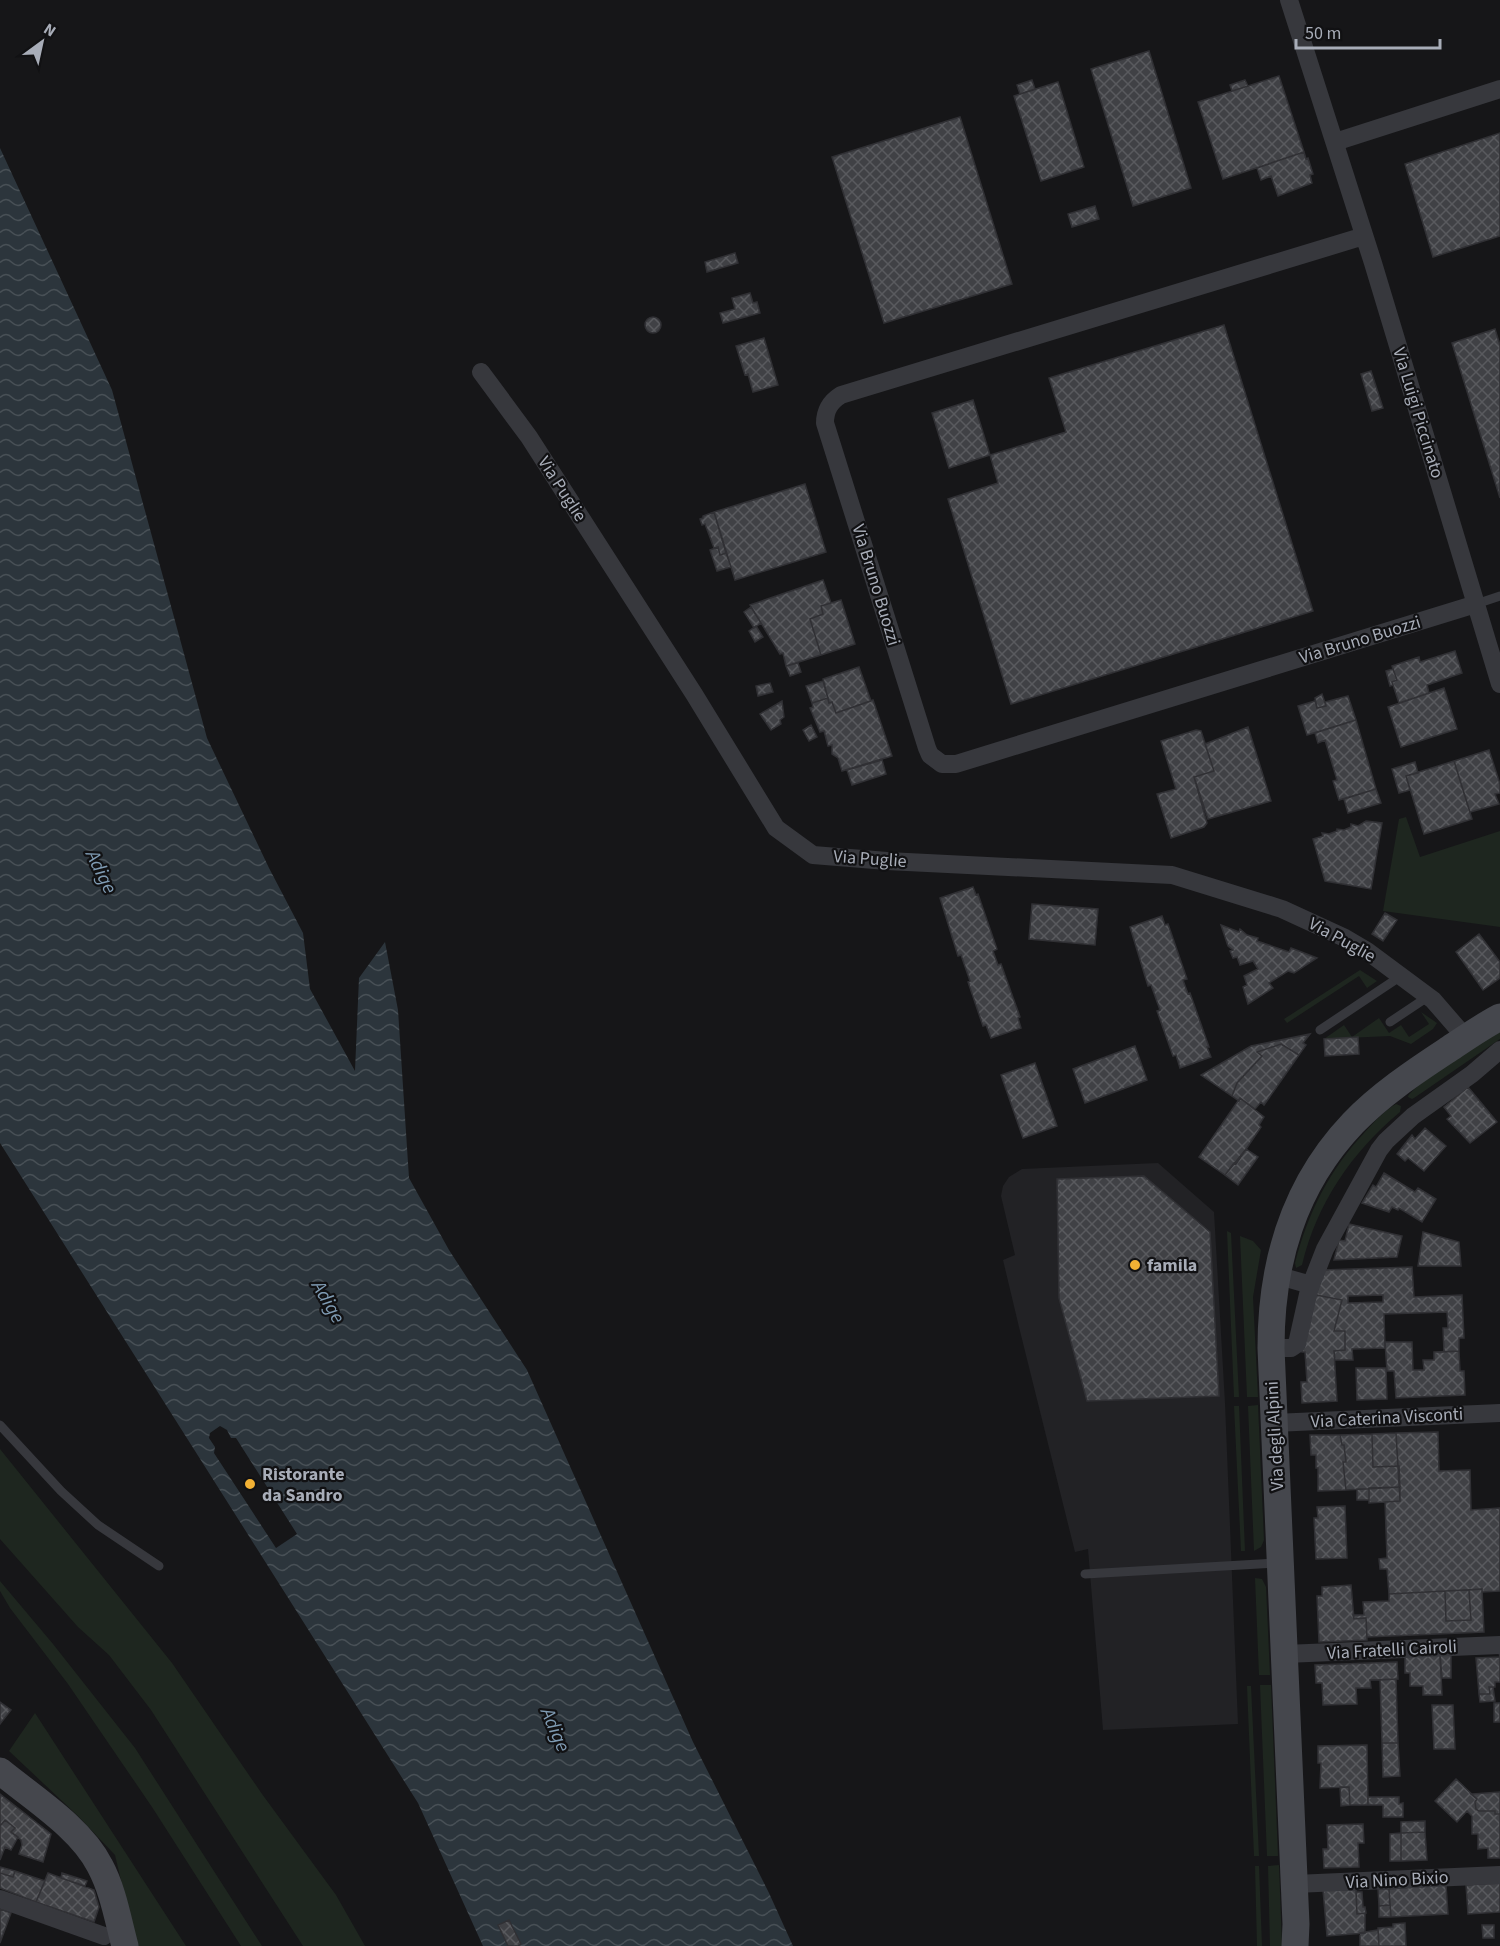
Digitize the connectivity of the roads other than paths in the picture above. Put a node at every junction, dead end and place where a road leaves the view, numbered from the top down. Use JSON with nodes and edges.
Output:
{"nodes":[{"id":1,"x":1289,"y":0,"type":"edge"},
{"id":2,"x":1500,"y":89,"type":"edge"},
{"id":3,"x":1335,"y":142,"type":"junction"},
{"id":4,"x":1364,"y":236,"type":"junction"},
{"id":5,"x":481,"y":372,"type":"dead end"},
{"id":6,"x":1500,"y":596,"type":"edge"},
{"id":7,"x":1476,"y":604,"type":"junction"},
{"id":8,"x":1500,"y":684,"type":"edge"},
{"id":9,"x":1401,"y":976,"type":"junction"},
{"id":10,"x":1429,"y":996,"type":"junction"},
{"id":11,"x":1498,"y":1017,"type":"edge"},
{"id":12,"x":1390,"y":1022,"type":"dead end"},
{"id":13,"x":1320,"y":1030,"type":"dead end"},
{"id":14,"x":1466,"y":1038,"type":"junction"},
{"id":15,"x":1500,"y":1050,"type":"edge"},
{"id":16,"x":1276,"y":1275,"type":"junction"},
{"id":17,"x":1311,"y":1285,"type":"junction"},
{"id":18,"x":1271,"y":1348,"type":"junction"},
{"id":19,"x":1500,"y":1413,"type":"edge"},
{"id":20,"x":1275,"y":1423,"type":"junction"},
{"id":21,"x":0,"y":1425,"type":"edge"},
{"id":22,"x":1281,"y":1563,"type":"junction"},
{"id":23,"x":159,"y":1566,"type":"dead end"},
{"id":24,"x":1084,"y":1574,"type":"dead end"},
{"id":25,"x":1500,"y":1645,"type":"edge"},
{"id":26,"x":1285,"y":1654,"type":"junction"},
{"id":27,"x":0,"y":1771,"type":"edge"},
{"id":28,"x":1500,"y":1875,"type":"edge"},
{"id":29,"x":1295,"y":1884,"type":"junction"},
{"id":30,"x":0,"y":1899,"type":"edge"},
{"id":31,"x":110,"y":1943,"type":"edge"},
{"id":32,"x":1295,"y":1946,"type":"edge"}],
"edges":[{"from":1,"to":3,"type":"street","name":"Via Luigi Piccinato"},
{"from":2,"to":3,"type":"street"},
{"from":3,"to":4,"type":"street","name":"Via Luigi Piccinato"},
{"from":4,"to":7,"type":"street","name":"Via Luigi Piccinato"},
{"from":4,"to":7,"type":"street","name":"Via Bruno Buozzi"},
{"from":5,"to":9,"type":"street","name":"Via Puglie"},
{"from":6,"to":7,"type":"lane"},
{"from":7,"to":8,"type":"street","name":"Via Luigi Piccinato"},
{"from":9,"to":10,"type":"street","name":"Via Puglie"},
{"from":9,"to":13,"type":"lane"},
{"from":10,"to":12,"type":"lane"},
{"from":10,"to":14,"type":"street","name":"Via Puglie"},
{"from":11,"to":14,"type":"street","name":"Via degli Alpini"},
{"from":14,"to":16,"type":"street","name":"Via degli Alpini"},
{"from":15,"to":17,"type":"street"},
{"from":16,"to":17,"type":"street"},
{"from":16,"to":18,"type":"street","name":"Via degli Alpini"},
{"from":17,"to":18,"type":"street"},
{"from":18,"to":20,"type":"street","name":"Via degli Alpini"},
{"from":19,"to":20,"type":"street","name":"Via Caterina Visconti"},
{"from":20,"to":22,"type":"street","name":"Via degli Alpini"},
{"from":21,"to":23,"type":"lane"},
{"from":22,"to":24,"type":"lane"},
{"from":22,"to":26,"type":"street","name":"Via degli Alpini"},
{"from":25,"to":26,"type":"street","name":"Via Fratelli Cairoli"},
{"from":26,"to":29,"type":"street","name":"Via degli Alpini"},
{"from":27,"to":31,"type":"street"},
{"from":28,"to":29,"type":"street","name":"Via Nino Bixio"},
{"from":29,"to":32,"type":"street","name":"Via degli Alpini"},
{"from":30,"to":31,"type":"street"}]}
